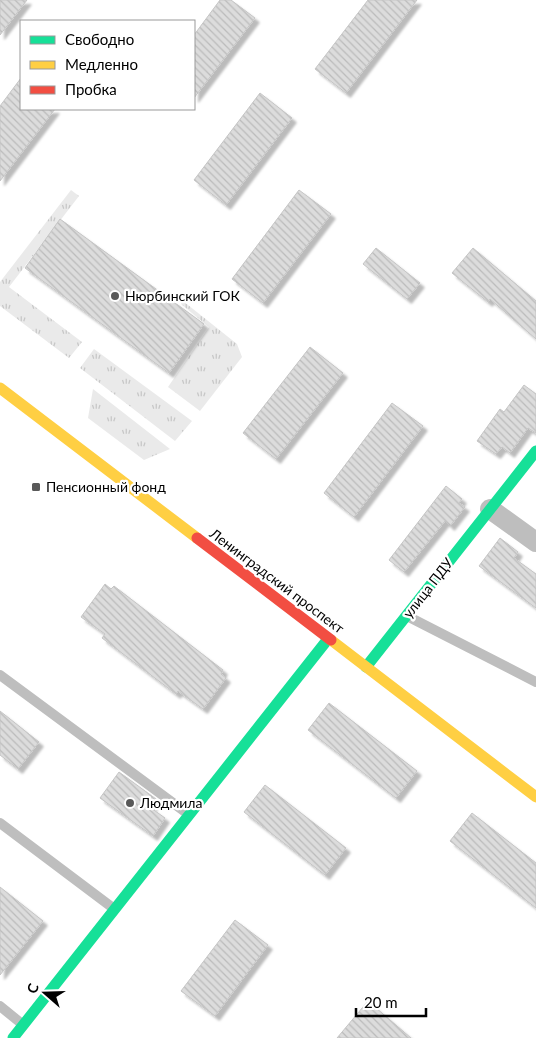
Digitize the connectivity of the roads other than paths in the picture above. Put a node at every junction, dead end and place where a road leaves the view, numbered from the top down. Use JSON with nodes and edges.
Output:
{"nodes":[{"id":1,"x":0,"y":388,"type":"edge"},
{"id":2,"x":536,"y":451,"type":"edge"},
{"id":3,"x":490,"y":509,"type":"junction"},
{"id":4,"x":536,"y":542,"type":"edge"},
{"id":5,"x":406,"y":616,"type":"junction"},
{"id":6,"x":328,"y":638,"type":"junction"},
{"id":7,"x":366,"y":667,"type":"junction"},
{"id":8,"x":0,"y":674,"type":"edge"},
{"id":9,"x":536,"y":682,"type":"edge"},
{"id":10,"x":536,"y":797,"type":"edge"},
{"id":11,"x":188,"y":814,"type":"junction"},
{"id":12,"x":0,"y":823,"type":"edge"},
{"id":13,"x":114,"y":909,"type":"junction"},
{"id":14,"x":0,"y":1006,"type":"edge"},
{"id":15,"x":23,"y":1025,"type":"junction"},
{"id":16,"x":13,"y":1038,"type":"edge"}],
"edges":[{"from":1,"to":6,"type":"street","name":"Ленинградский проспект"},
{"from":2,"to":3,"type":"street","name":"улица ПДУ"},
{"from":3,"to":4,"type":"street"},
{"from":3,"to":5,"type":"street","name":"улица ПДУ"},
{"from":5,"to":7,"type":"street","name":"улица ПДУ"},
{"from":5,"to":9,"type":"lane"},
{"from":6,"to":7,"type":"street","name":"Ленинградский проспект"},
{"from":6,"to":11,"type":"street"},
{"from":7,"to":10,"type":"street","name":"Ленинградский проспект"},
{"from":8,"to":11,"type":"lane"},
{"from":11,"to":13,"type":"street"},
{"from":12,"to":13,"type":"lane"},
{"from":13,"to":15,"type":"street"},
{"from":14,"to":15,"type":"lane"},
{"from":15,"to":16,"type":"street"}]}
